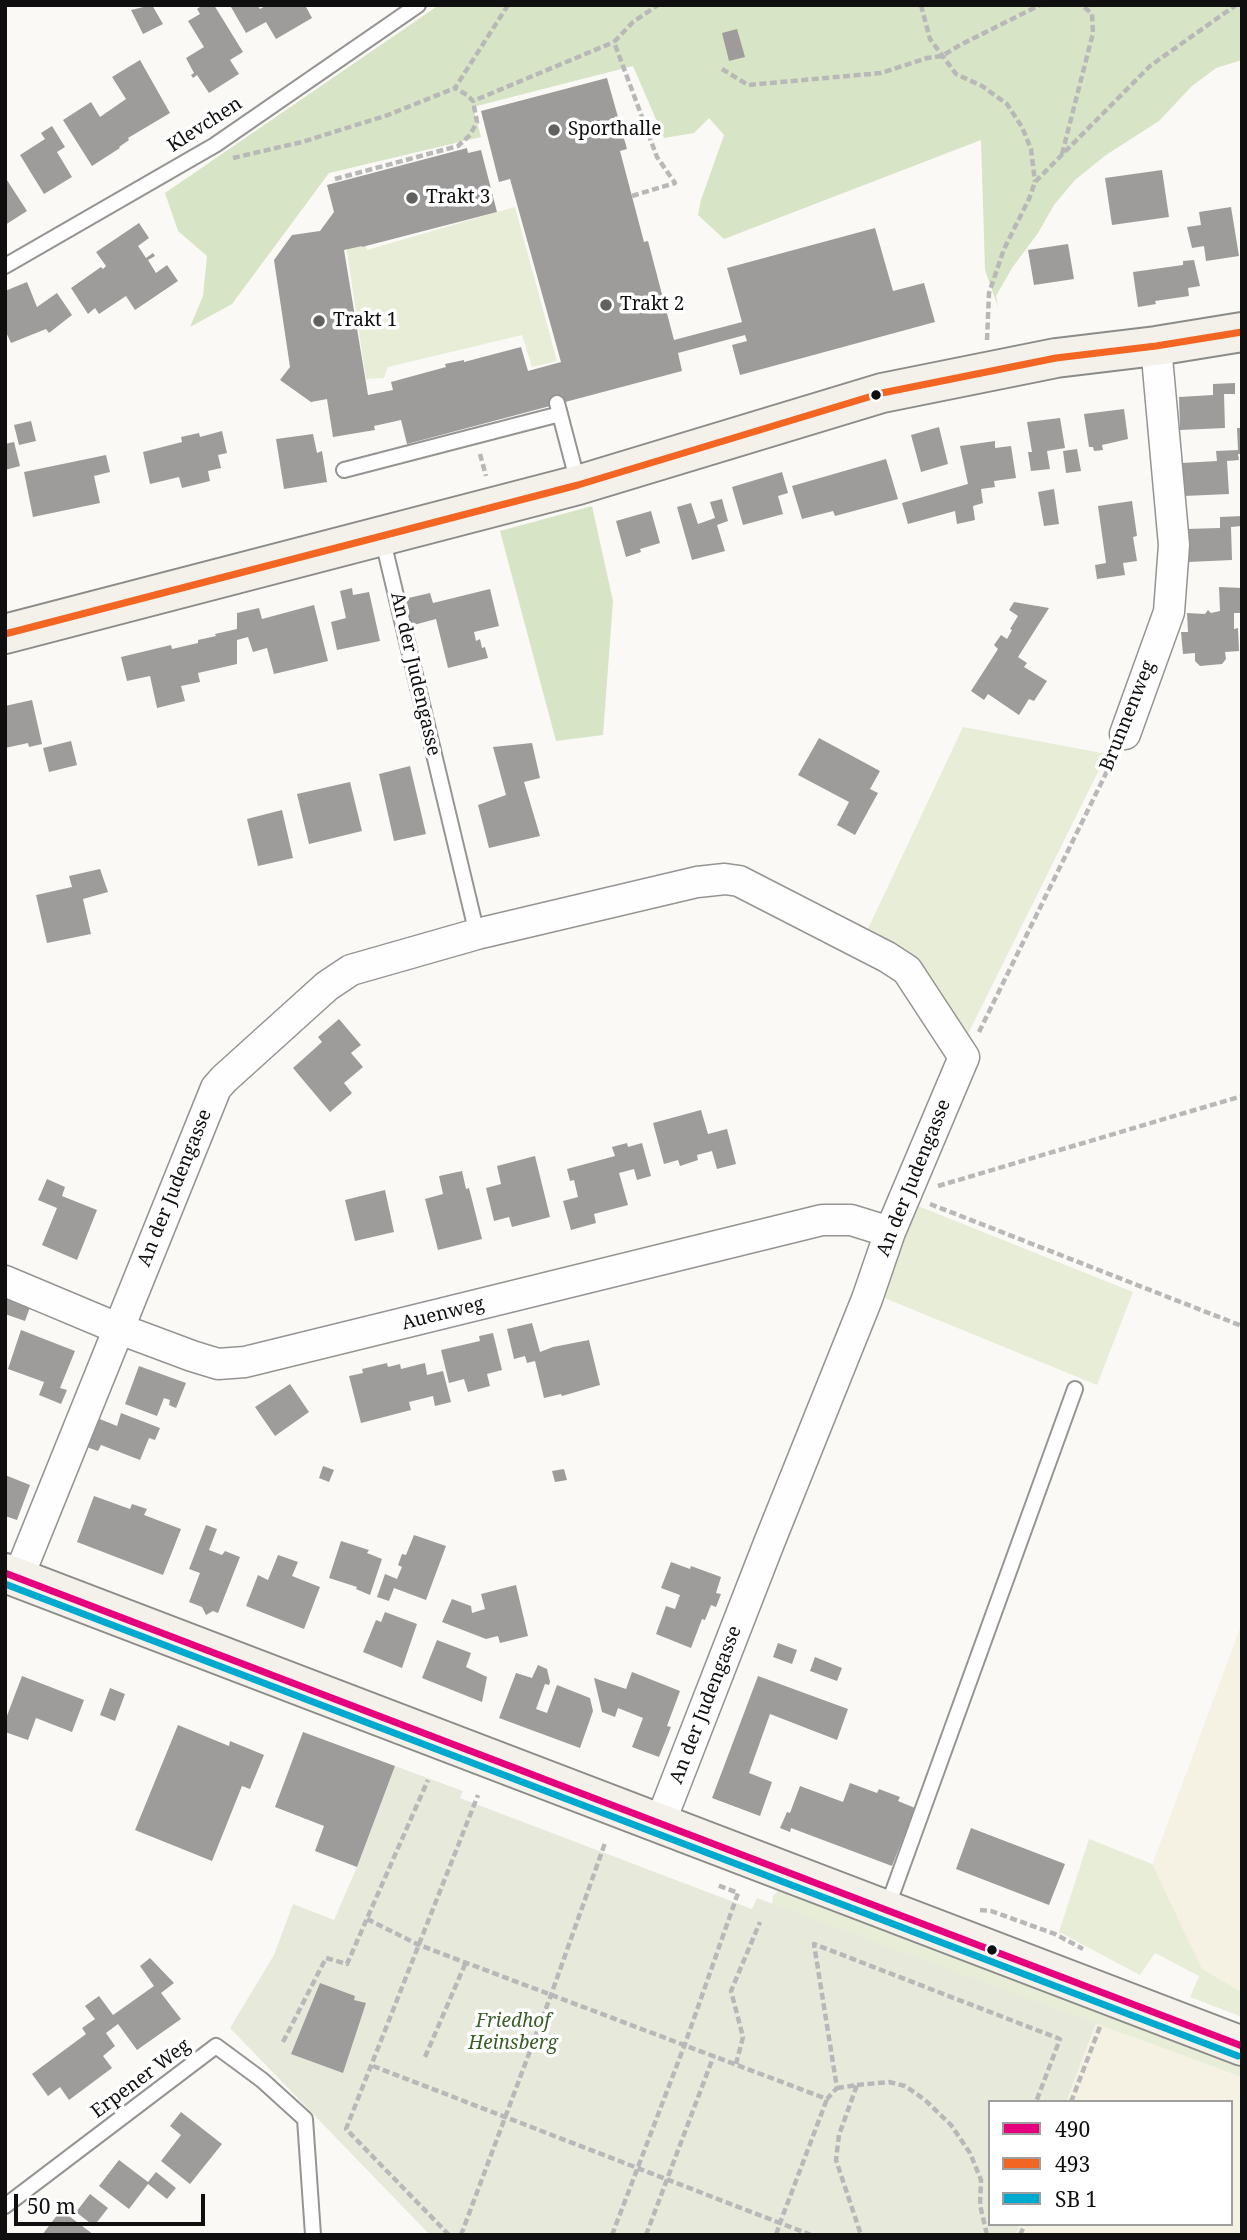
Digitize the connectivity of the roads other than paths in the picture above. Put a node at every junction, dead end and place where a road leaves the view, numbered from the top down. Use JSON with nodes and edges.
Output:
{"nodes":[{"id":1,"x":418,"y":5,"type":"edge"},
{"id":2,"x":5,"y":266,"type":"edge"},
{"id":3,"x":1242,"y":332,"type":"edge"},
{"id":4,"x":1156,"y":346,"type":"junction"},
{"id":5,"x":344,"y":470,"type":"dead end"},
{"id":6,"x":578,"y":485,"type":"junction"},
{"id":7,"x":382,"y":536,"type":"junction"},
{"id":8,"x":5,"y":634,"type":"edge"},
{"id":9,"x":1125,"y":734,"type":"road end"},
{"id":10,"x":477,"y":934,"type":"junction"},
{"id":11,"x":890,"y":1232,"type":"junction"},
{"id":12,"x":5,"y":1281,"type":"edge"},
{"id":13,"x":117,"y":1328,"type":"junction"},
{"id":14,"x":1075,"y":1389,"type":"dead end"},
{"id":15,"x":12,"y":1576,"type":"edge"},
{"id":16,"x":660,"y":1823,"type":"junction"},
{"id":17,"x":887,"y":1909,"type":"junction"},
{"id":18,"x":1242,"y":2046,"type":"edge"},
{"id":19,"x":5,"y":2206,"type":"edge"},
{"id":20,"x":313,"y":2235,"type":"edge"}],
"edges":[{"from":1,"to":2,"type":"lane","name":"Klevchen"},
{"from":3,"to":4,"type":"street"},
{"from":4,"to":6,"type":"street"},
{"from":4,"to":9,"type":"street","name":"Brunnenweg"},
{"from":5,"to":6,"type":"lane"},
{"from":6,"to":7,"type":"street"},
{"from":7,"to":8,"type":"street"},
{"from":7,"to":10,"type":"lane","name":"An der Judengasse"},
{"from":10,"to":11,"type":"street","name":"An der Judengasse"},
{"from":10,"to":13,"type":"street","name":"An der Judengasse"},
{"from":11,"to":13,"type":"street","name":"Auenweg"},
{"from":11,"to":16,"type":"street","name":"An der Judengasse"},
{"from":12,"to":13,"type":"street","name":"Auenweg"},
{"from":13,"to":15,"type":"street","name":"An der Judengasse"},
{"from":14,"to":17,"type":"lane"},
{"from":15,"to":16,"type":"street"},
{"from":16,"to":17,"type":"street"},
{"from":17,"to":18,"type":"street"},
{"from":19,"to":20,"type":"lane","name":"Erpener Weg"}]}
